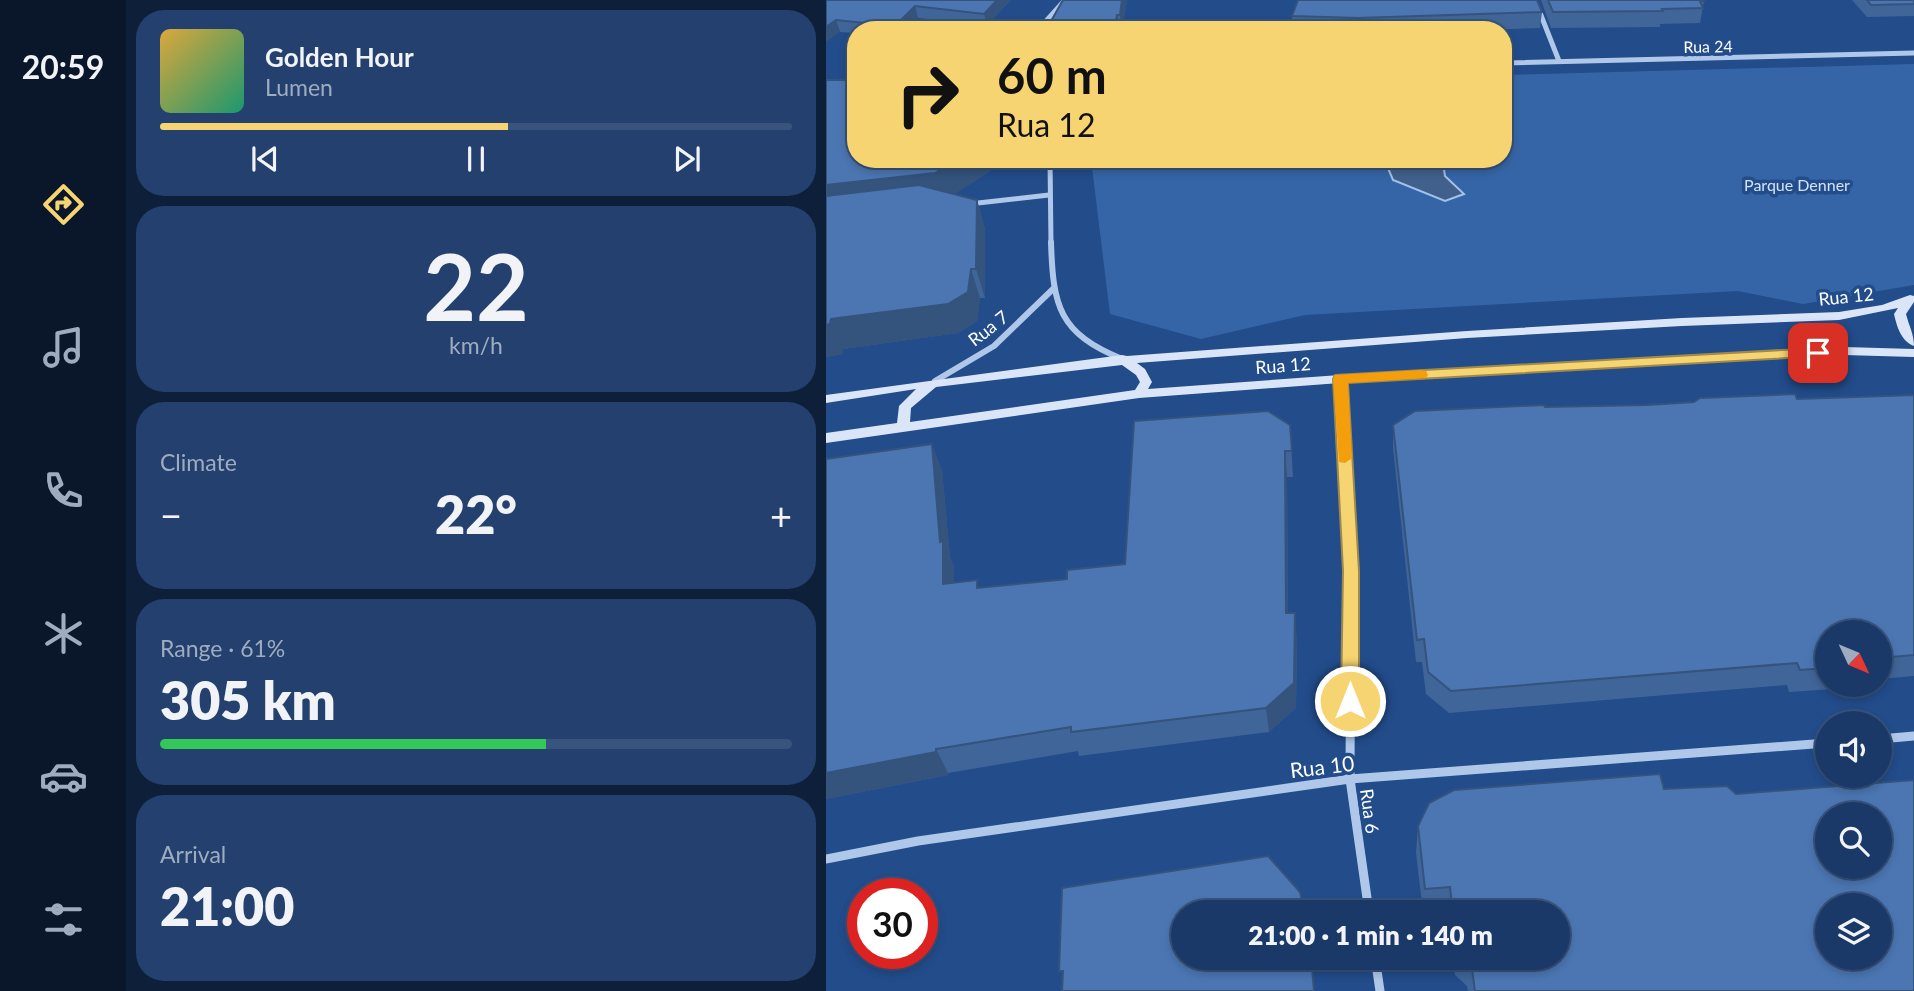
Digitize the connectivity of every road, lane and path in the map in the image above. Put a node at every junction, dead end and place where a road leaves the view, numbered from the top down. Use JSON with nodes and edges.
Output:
{"nodes":[{"id":1,"x":1065,"y":0,"type":"edge"},
{"id":2,"x":1535,"y":0,"type":"edge"},
{"id":3,"x":1046,"y":21,"type":"edge"},
{"id":4,"x":1914,"y":53,"type":"edge"},
{"id":5,"x":1559,"y":61,"type":"junction"},
{"id":6,"x":1512,"y":63,"type":"edge"},
{"id":7,"x":1050,"y":168,"type":"edge"},
{"id":8,"x":1049,"y":195,"type":"junction"},
{"id":9,"x":956,"y":206,"type":"edge"},
{"id":10,"x":1053,"y":289,"type":"junction"},
{"id":11,"x":1910,"y":299,"type":"edge"},
{"id":12,"x":1914,"y":342,"type":"edge"},
{"id":13,"x":1914,"y":353,"type":"edge"},
{"id":14,"x":1122,"y":359,"type":"junction"},
{"id":15,"x":1340,"y":379,"type":"junction"},
{"id":16,"x":934,"y":381,"type":"junction"},
{"id":17,"x":1139,"y":394,"type":"junction"},
{"id":18,"x":826,"y":399,"type":"edge"},
{"id":19,"x":903,"y":426,"type":"junction"},
{"id":20,"x":826,"y":438,"type":"edge"},
{"id":21,"x":1914,"y":736,"type":"edge"},
{"id":22,"x":1892,"y":738,"type":"edge"},
{"id":23,"x":1815,"y":744,"type":"edge"},
{"id":24,"x":1350,"y":779,"type":"junction"},
{"id":25,"x":826,"y":859,"type":"edge"},
{"id":26,"x":1367,"y":900,"type":"edge"},
{"id":27,"x":1377,"y":970,"type":"edge"},
{"id":28,"x":1380,"y":991,"type":"edge"}],
"edges":[{"from":1,"to":3,"type":"street"},
{"from":2,"to":5,"type":"street"},
{"from":4,"to":5,"type":"street","name":"Rua 24"},
{"from":5,"to":6,"type":"street","name":"Rua 24"},
{"from":7,"to":8,"type":"street"},
{"from":8,"to":9,"type":"street"},
{"from":8,"to":10,"type":"street"},
{"from":10,"to":14,"type":"street"},
{"from":10,"to":16,"type":"street","name":"Rua 7"},
{"from":11,"to":12,"type":"street"},
{"from":11,"to":14,"type":"street","name":"Rua 12"},
{"from":13,"to":15,"type":"street","name":"Rua 12"},
{"from":14,"to":16,"type":"street","name":"Rua 12"},
{"from":14,"to":17,"type":"street"},
{"from":15,"to":17,"type":"street","name":"Rua 12"},
{"from":15,"to":24,"type":"street","name":"Rua 6"},
{"from":16,"to":18,"type":"street","name":"Rua 12"},
{"from":16,"to":19,"type":"street"},
{"from":17,"to":19,"type":"street","name":"Rua 12"},
{"from":19,"to":20,"type":"street","name":"Rua 12"},
{"from":21,"to":22,"type":"street"},
{"from":23,"to":24,"type":"street","name":"Rua 10"},
{"from":24,"to":25,"type":"street","name":"Rua 10"},
{"from":24,"to":26,"type":"street","name":"Rua 6"},
{"from":27,"to":28,"type":"street"}]}
